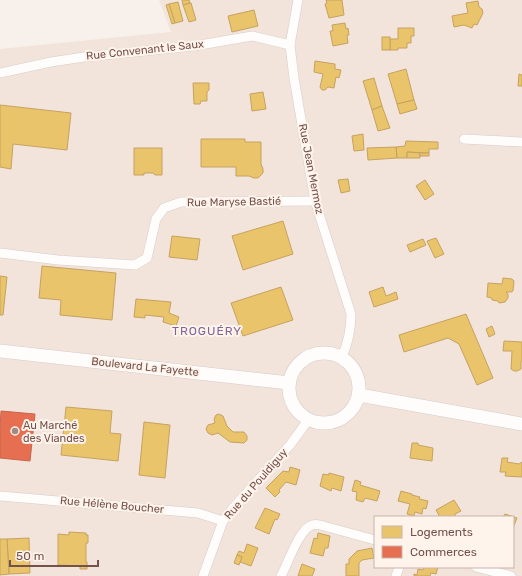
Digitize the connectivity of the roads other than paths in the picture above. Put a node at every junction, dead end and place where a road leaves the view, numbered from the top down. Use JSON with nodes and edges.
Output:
{"nodes":[{"id":1,"x":298,"y":0,"type":"edge"},
{"id":2,"x":290,"y":45,"type":"junction"},
{"id":3,"x":0,"y":73,"type":"edge"},
{"id":4,"x":464,"y":139,"type":"dead end"},
{"id":5,"x":522,"y":142,"type":"edge"},
{"id":6,"x":316,"y":201,"type":"junction"},
{"id":7,"x":0,"y":254,"type":"edge"},
{"id":8,"x":0,"y":351,"type":"edge"},
{"id":9,"x":342,"y":357,"type":"junction"},
{"id":10,"x":289,"y":383,"type":"junction"},
{"id":11,"x":359,"y":395,"type":"junction"},
{"id":12,"x":309,"y":419,"type":"junction"},
{"id":13,"x":522,"y":424,"type":"edge"},
{"id":14,"x":0,"y":496,"type":"edge"},
{"id":15,"x":223,"y":522,"type":"junction"},
{"id":16,"x":374,"y":540,"type":"edge"},
{"id":17,"x":480,"y":568,"type":"edge"},
{"id":18,"x":203,"y":576,"type":"edge"},
{"id":19,"x":281,"y":576,"type":"edge"},
{"id":20,"x":511,"y":576,"type":"edge"}],
"edges":[{"from":1,"to":2,"type":"street","name":"Rue Jean Mermoz"},
{"from":2,"to":3,"type":"street","name":"Rue Convenant le Saux"},
{"from":2,"to":6,"type":"street","name":"Rue Jean Mermoz"},
{"from":4,"to":5,"type":"street"},
{"from":6,"to":7,"type":"street","name":"Rue Maryse Bastié"},
{"from":6,"to":9,"type":"street","name":"Rue Jean Mermoz"},
{"from":8,"to":10,"type":"main road","name":"Boulevard La Fayette"},
{"from":9,"to":10,"type":"main road"},
{"from":9,"to":11,"type":"main road"},
{"from":10,"to":12,"type":"main road"},
{"from":11,"to":12,"type":"main road"},
{"from":11,"to":13,"type":"main road"},
{"from":12,"to":15,"type":"street","name":"Rue du Pouldiguy"},
{"from":14,"to":15,"type":"street","name":"Rue Hélène Boucher"},
{"from":15,"to":18,"type":"street","name":"Rue du Pouldiguy"},
{"from":16,"to":19,"type":"street"},
{"from":17,"to":20,"type":"street"}]}
